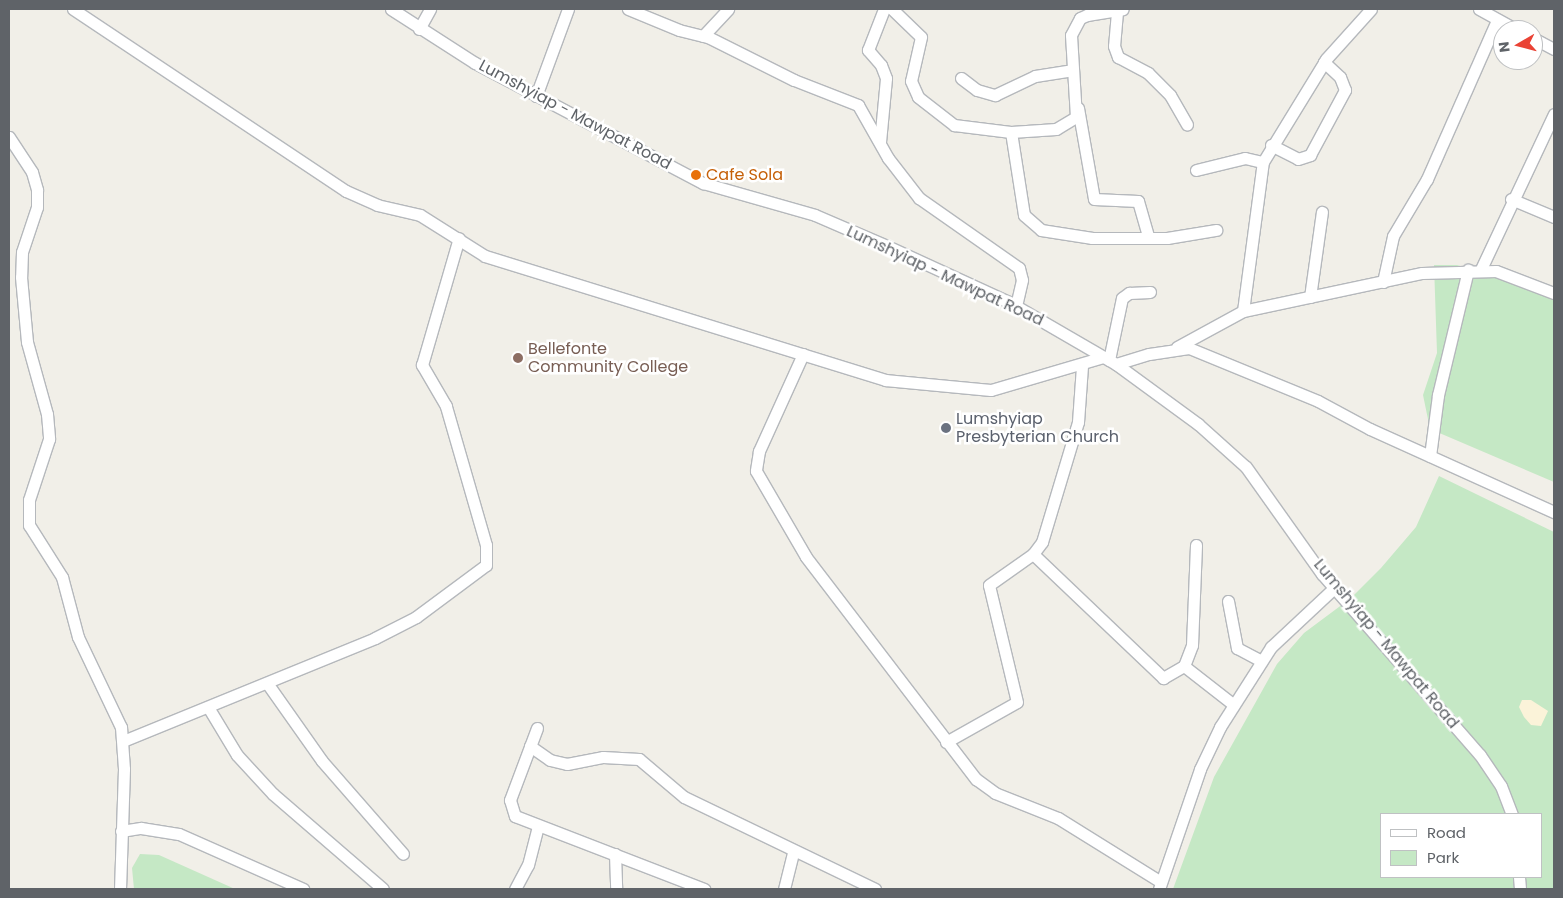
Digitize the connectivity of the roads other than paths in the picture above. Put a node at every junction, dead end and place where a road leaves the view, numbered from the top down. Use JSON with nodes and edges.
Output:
{"nodes":[{"id":1,"x":73,"y":9,"type":"edge"},
{"id":2,"x":391,"y":9,"type":"edge"},
{"id":3,"x":430,"y":9,"type":"edge"},
{"id":4,"x":568,"y":9,"type":"edge"},
{"id":5,"x":628,"y":9,"type":"edge"},
{"id":6,"x":728,"y":9,"type":"edge"},
{"id":7,"x":884,"y":9,"type":"edge"},
{"id":8,"x":892,"y":9,"type":"edge"},
{"id":9,"x":1371,"y":9,"type":"edge"},
{"id":10,"x":1479,"y":9,"type":"edge"},
{"id":11,"x":1120,"y":10,"type":"edge"},
{"id":12,"x":1498,"y":20,"type":"edge"},
{"id":13,"x":419,"y":29,"type":"junction"},
{"id":14,"x":1493,"y":31,"type":"edge"},
{"id":15,"x":703,"y":36,"type":"junction"},
{"id":16,"x":1324,"y":62,"type":"junction"},
{"id":17,"x":1072,"y":70,"type":"junction"},
{"id":18,"x":961,"y":78,"type":"dead end"},
{"id":19,"x":536,"y":96,"type":"junction"},
{"id":20,"x":1078,"y":106,"type":"junction"},
{"id":21,"x":1554,"y":114,"type":"edge"},
{"id":22,"x":1188,"y":124,"type":"dead end"},
{"id":23,"x":1011,"y":132,"type":"junction"},
{"id":24,"x":9,"y":137,"type":"edge"},
{"id":25,"x":880,"y":142,"type":"junction"},
{"id":26,"x":1271,"y":144,"type":"junction"},
{"id":27,"x":1263,"y":162,"type":"junction"},
{"id":28,"x":1196,"y":170,"type":"dead end"},
{"id":29,"x":1511,"y":199,"type":"junction"},
{"id":30,"x":1322,"y":212,"type":"dead end"},
{"id":31,"x":1554,"y":217,"type":"edge"},
{"id":32,"x":1216,"y":230,"type":"dead end"},
{"id":33,"x":1148,"y":237,"type":"junction"},
{"id":34,"x":459,"y":238,"type":"junction"},
{"id":35,"x":1468,"y":270,"type":"junction"},
{"id":36,"x":1481,"y":270,"type":"junction"},
{"id":37,"x":1383,"y":282,"type":"junction"},
{"id":38,"x":1150,"y":292,"type":"dead end"},
{"id":39,"x":1554,"y":293,"type":"edge"},
{"id":40,"x":1310,"y":297,"type":"junction"},
{"id":41,"x":1016,"y":306,"type":"junction"},
{"id":42,"x":1243,"y":311,"type":"junction"},
{"id":43,"x":1175,"y":348,"type":"junction"},
{"id":44,"x":803,"y":354,"type":"junction"},
{"id":45,"x":1109,"y":361,"type":"junction"},
{"id":46,"x":1082,"y":366,"type":"junction"},
{"id":47,"x":1430,"y":456,"type":"junction"},
{"id":48,"x":1554,"y":512,"type":"edge"},
{"id":49,"x":1196,"y":545,"type":"dead end"},
{"id":50,"x":1032,"y":554,"type":"junction"},
{"id":51,"x":1334,"y":588,"type":"junction"},
{"id":52,"x":1228,"y":601,"type":"dead end"},
{"id":53,"x":1261,"y":661,"type":"junction"},
{"id":54,"x":1184,"y":666,"type":"junction"},
{"id":55,"x":267,"y":683,"type":"junction"},
{"id":56,"x":1234,"y":705,"type":"junction"},
{"id":57,"x":208,"y":707,"type":"junction"},
{"id":58,"x":537,"y":728,"type":"dead end"},
{"id":59,"x":123,"y":741,"type":"junction"},
{"id":60,"x":946,"y":742,"type":"junction"},
{"id":61,"x":530,"y":746,"type":"junction"},
{"id":62,"x":1512,"y":813,"type":"edge"},
{"id":63,"x":538,"y":826,"type":"junction"},
{"id":64,"x":121,"y":831,"type":"junction"},
{"id":65,"x":793,"y":852,"type":"junction"},
{"id":66,"x":403,"y":854,"type":"dead end"},
{"id":67,"x":615,"y":854,"type":"junction"},
{"id":68,"x":1160,"y":885,"type":"edge"},
{"id":69,"x":120,"y":889,"type":"edge"},
{"id":70,"x":302,"y":889,"type":"edge"},
{"id":71,"x":382,"y":889,"type":"edge"},
{"id":72,"x":515,"y":889,"type":"edge"},
{"id":73,"x":616,"y":889,"type":"edge"},
{"id":74,"x":704,"y":889,"type":"edge"},
{"id":75,"x":784,"y":889,"type":"edge"},
{"id":76,"x":875,"y":889,"type":"edge"}],
"edges":[{"from":1,"to":34,"type":"street"},
{"from":2,"to":13,"type":"street","name":"Lumshyiap - Mawpat Road"},
{"from":3,"to":13,"type":"street"},
{"from":4,"to":19,"type":"street"},
{"from":5,"to":15,"type":"street"},
{"from":6,"to":15,"type":"street"},
{"from":7,"to":25,"type":"street"},
{"from":8,"to":23,"type":"street"},
{"from":9,"to":16,"type":"street"},
{"from":10,"to":12,"type":"street"},
{"from":11,"to":17,"type":"street"},
{"from":11,"to":22,"type":"street"},
{"from":13,"to":19,"type":"street","name":"Lumshyiap - Mawpat Road"},
{"from":14,"to":37,"type":"street"},
{"from":15,"to":25,"type":"street"},
{"from":16,"to":26,"type":"street"},
{"from":16,"to":26,"type":"street"},
{"from":17,"to":18,"type":"street"},
{"from":17,"to":20,"type":"street"},
{"from":19,"to":41,"type":"street","name":"Lumshyiap - Mawpat Road"},
{"from":20,"to":23,"type":"street"},
{"from":20,"to":33,"type":"street"},
{"from":21,"to":29,"type":"street"},
{"from":23,"to":33,"type":"street"},
{"from":24,"to":59,"type":"street"},
{"from":25,"to":41,"type":"street"},
{"from":26,"to":27,"type":"street"},
{"from":27,"to":28,"type":"street"},
{"from":27,"to":42,"type":"street"},
{"from":29,"to":31,"type":"street"},
{"from":29,"to":36,"type":"street"},
{"from":30,"to":40,"type":"street"},
{"from":32,"to":33,"type":"street"},
{"from":34,"to":44,"type":"street"},
{"from":34,"to":55,"type":"street"},
{"from":35,"to":36,"type":"street"},
{"from":35,"to":37,"type":"street"},
{"from":35,"to":47,"type":"street"},
{"from":36,"to":39,"type":"street"},
{"from":37,"to":40,"type":"street"},
{"from":38,"to":45,"type":"street"},
{"from":40,"to":42,"type":"street"},
{"from":41,"to":45,"type":"street","name":"Lumshyiap - Mawpat Road"},
{"from":42,"to":43,"type":"street"},
{"from":43,"to":45,"type":"street"},
{"from":43,"to":47,"type":"street"},
{"from":44,"to":46,"type":"street"},
{"from":44,"to":60,"type":"street"},
{"from":45,"to":46,"type":"street"},
{"from":45,"to":51,"type":"street","name":"Lumshyiap - Mawpat Road"},
{"from":46,"to":50,"type":"street"},
{"from":47,"to":48,"type":"street"},
{"from":49,"to":54,"type":"street"},
{"from":50,"to":54,"type":"street"},
{"from":50,"to":60,"type":"street"},
{"from":51,"to":53,"type":"street"},
{"from":51,"to":62,"type":"street","name":"Lumshyiap - Mawpat Road"},
{"from":52,"to":53,"type":"street"},
{"from":53,"to":56,"type":"street"},
{"from":54,"to":56,"type":"street"},
{"from":55,"to":57,"type":"street"},
{"from":55,"to":66,"type":"street"},
{"from":56,"to":68,"type":"street"},
{"from":57,"to":59,"type":"street"},
{"from":57,"to":71,"type":"street"},
{"from":58,"to":61,"type":"street"},
{"from":59,"to":64,"type":"street"},
{"from":60,"to":68,"type":"street"},
{"from":61,"to":63,"type":"street"},
{"from":61,"to":65,"type":"street"},
{"from":63,"to":67,"type":"street"},
{"from":63,"to":72,"type":"street"},
{"from":64,"to":69,"type":"street"},
{"from":64,"to":70,"type":"street"},
{"from":65,"to":75,"type":"street"},
{"from":65,"to":76,"type":"street"},
{"from":67,"to":73,"type":"street"},
{"from":67,"to":74,"type":"street"}]}
